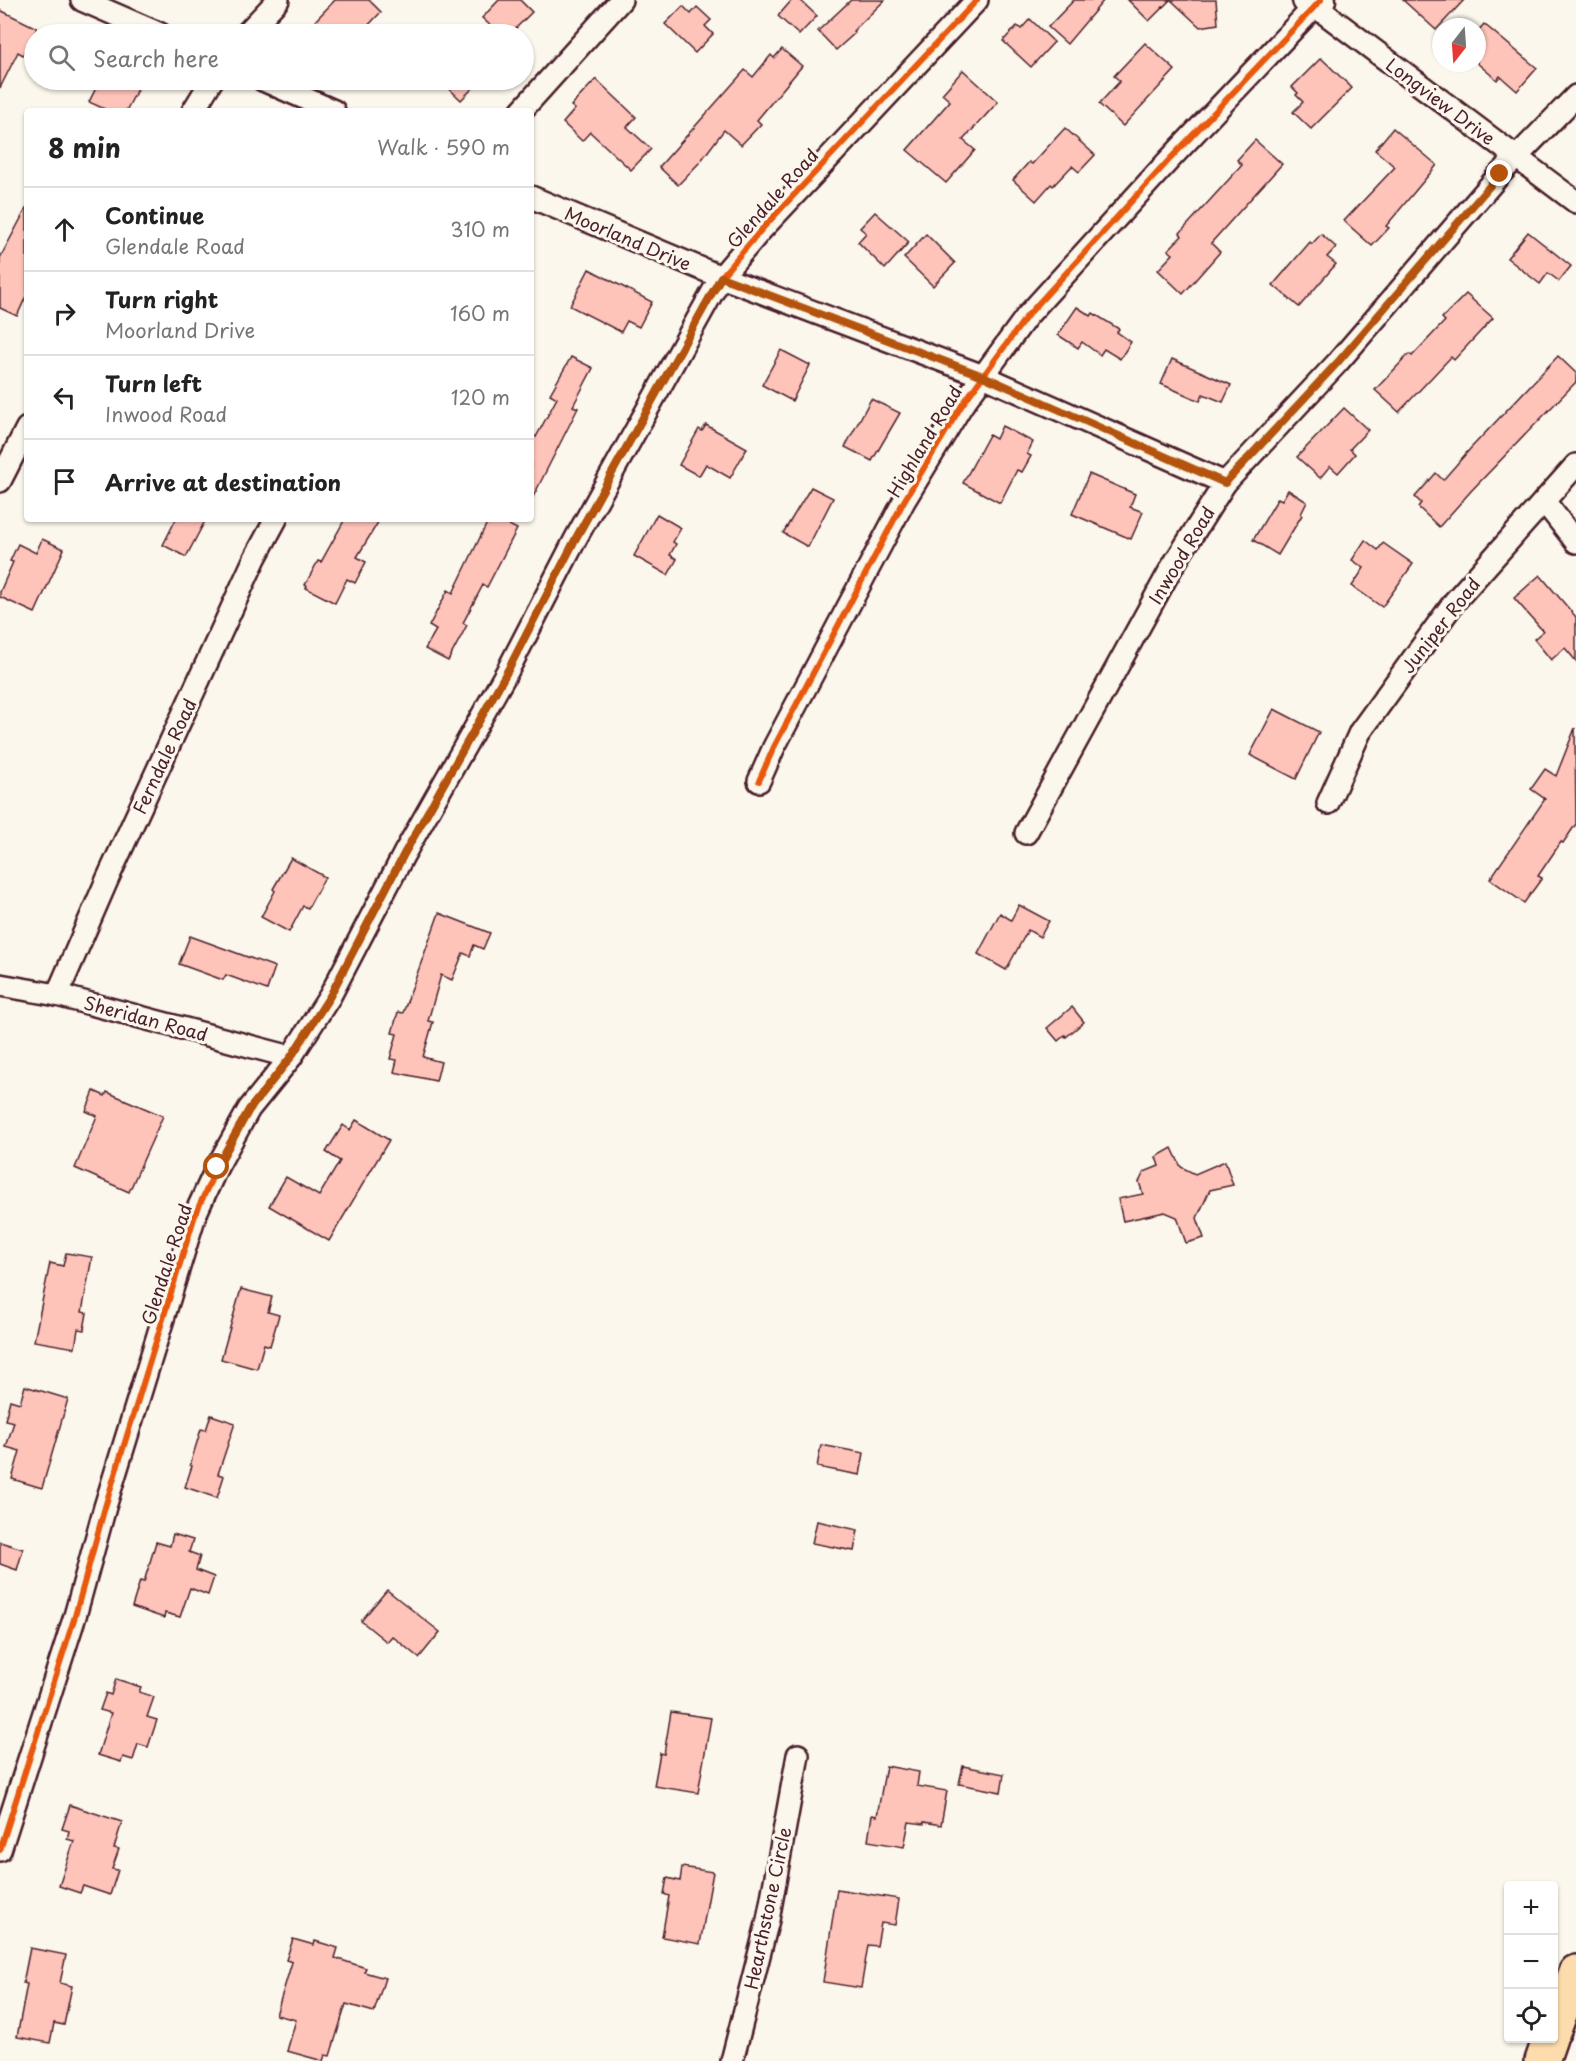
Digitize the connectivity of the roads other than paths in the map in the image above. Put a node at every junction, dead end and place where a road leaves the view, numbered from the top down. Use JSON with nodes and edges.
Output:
{"nodes":[{"id":1,"x":82,"y":0,"type":"edge"},
{"id":2,"x":278,"y":0,"type":"edge"},
{"id":3,"x":621,"y":0,"type":"edge"},
{"id":4,"x":977,"y":0,"type":"edge"},
{"id":5,"x":1314,"y":2,"type":"edge"},
{"id":6,"x":137,"y":24,"type":"edge"},
{"id":7,"x":255,"y":24,"type":"edge"},
{"id":8,"x":206,"y":90,"type":"edge"},
{"id":9,"x":286,"y":90,"type":"edge"},
{"id":10,"x":1576,"y":96,"type":"edge"},
{"id":11,"x":195,"y":108,"type":"edge"},
{"id":12,"x":327,"y":108,"type":"edge"},
{"id":13,"x":524,"y":108,"type":"edge"},
{"id":14,"x":1516,"y":157,"type":"junction"},
{"id":15,"x":534,"y":198,"type":"edge"},
{"id":16,"x":1576,"y":201,"type":"edge"},
{"id":17,"x":721,"y":277,"type":"junction"},
{"id":18,"x":983,"y":376,"type":"junction"},
{"id":19,"x":24,"y":434,"type":"edge"},
{"id":20,"x":1576,"y":465,"type":"edge"},
{"id":21,"x":0,"y":481,"type":"edge"},
{"id":22,"x":1225,"y":483,"type":"junction"},
{"id":23,"x":1544,"y":501,"type":"junction"},
{"id":24,"x":274,"y":522,"type":"edge"},
{"id":25,"x":1576,"y":542,"type":"edge"},
{"id":26,"x":759,"y":781,"type":"dead end"},
{"id":27,"x":1328,"y":803,"type":"dead end"},
{"id":28,"x":1026,"y":833,"type":"dead end"},
{"id":29,"x":0,"y":985,"type":"edge"},
{"id":30,"x":57,"y":994,"type":"junction"},
{"id":31,"x":291,"y":1057,"type":"junction"},
{"id":32,"x":798,"y":1755,"type":"dead end"},
{"id":33,"x":0,"y":1850,"type":"edge"},
{"id":34,"x":1576,"y":1972,"type":"edge"},
{"id":35,"x":1558,"y":2019,"type":"edge"},
{"id":36,"x":1548,"y":2043,"type":"edge"},
{"id":37,"x":732,"y":2061,"type":"edge"},
{"id":38,"x":1542,"y":2061,"type":"edge"}],
"edges":[{"from":1,"to":6,"type":"street"},
{"from":2,"to":7,"type":"street"},
{"from":3,"to":13,"type":"street"},
{"from":4,"to":17,"type":"street","name":"Glendale Road"},
{"from":5,"to":14,"type":"street","name":"Longview Drive"},
{"from":5,"to":18,"type":"street","name":"Highland Road"},
{"from":8,"to":11,"type":"street"},
{"from":9,"to":12,"type":"street"},
{"from":10,"to":14,"type":"street","name":"Inwood Road"},
{"from":14,"to":16,"type":"street","name":"Longview Drive"},
{"from":14,"to":22,"type":"street","name":"Inwood Road"},
{"from":15,"to":17,"type":"street","name":"Moorland Drive"},
{"from":17,"to":18,"type":"street","name":"Moorland Drive"},
{"from":17,"to":31,"type":"street","name":"Glendale Road"},
{"from":18,"to":22,"type":"street","name":"Moorland Drive"},
{"from":18,"to":26,"type":"street","name":"Highland Road"},
{"from":19,"to":21,"type":"street"},
{"from":20,"to":23,"type":"street","name":"Juniper Road"},
{"from":22,"to":28,"type":"street","name":"Inwood Road"},
{"from":23,"to":25,"type":"street"},
{"from":23,"to":27,"type":"street","name":"Juniper Road"},
{"from":24,"to":30,"type":"street","name":"Ferndale Road"},
{"from":29,"to":30,"type":"street","name":"Sheridan Road"},
{"from":30,"to":31,"type":"street","name":"Sheridan Road"},
{"from":31,"to":33,"type":"street","name":"Glendale Road"},
{"from":32,"to":37,"type":"street","name":"Hearthstone Circle"},
{"from":34,"to":35,"type":"highway"},
{"from":36,"to":38,"type":"highway"}]}
